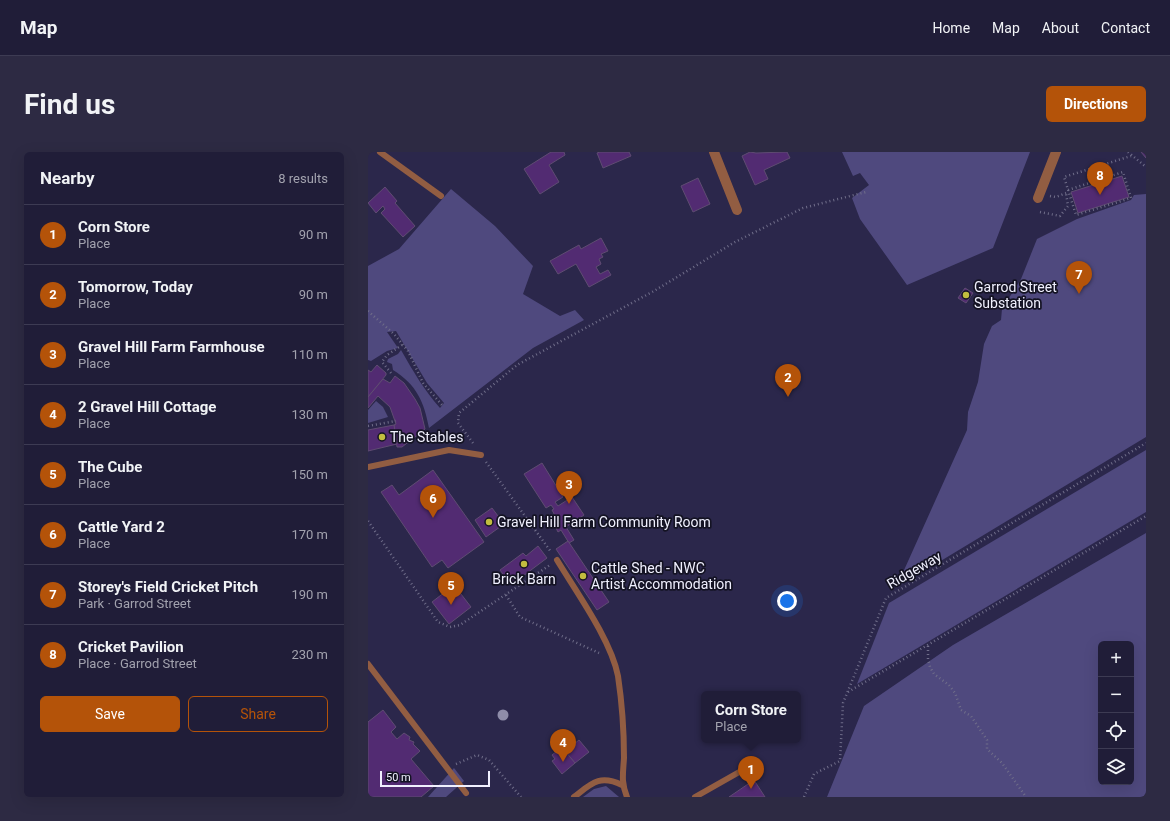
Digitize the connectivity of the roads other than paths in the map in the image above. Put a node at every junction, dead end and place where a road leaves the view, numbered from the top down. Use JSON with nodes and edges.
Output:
{"nodes":[{"id":1,"x":380,"y":152,"type":"edge"},
{"id":2,"x":714,"y":152,"type":"edge"},
{"id":3,"x":1056,"y":152,"type":"edge"},
{"id":4,"x":441,"y":196,"type":"dead end"},
{"id":5,"x":1038,"y":198,"type":"dead end"},
{"id":6,"x":737,"y":210,"type":"dead end"},
{"id":7,"x":481,"y":455,"type":"road end"},
{"id":8,"x":368,"y":468,"type":"edge"},
{"id":9,"x":557,"y":560,"type":"road end"},
{"id":10,"x":368,"y":664,"type":"edge"},
{"id":11,"x":741,"y":771,"type":"dead end"},
{"id":12,"x":622,"y":785,"type":"junction"},
{"id":13,"x":466,"y":793,"type":"dead end"},
{"id":14,"x":574,"y":797,"type":"edge"},
{"id":15,"x":627,"y":797,"type":"edge"},
{"id":16,"x":695,"y":797,"type":"edge"}],
"edges":[{"from":1,"to":4,"type":"lane"},
{"from":2,"to":6,"type":"street"},
{"from":3,"to":5,"type":"street"},
{"from":7,"to":8,"type":"lane"},
{"from":9,"to":12,"type":"lane"},
{"from":10,"to":13,"type":"lane"},
{"from":11,"to":16,"type":"lane"},
{"from":12,"to":14,"type":"lane"},
{"from":12,"to":15,"type":"lane"}]}
